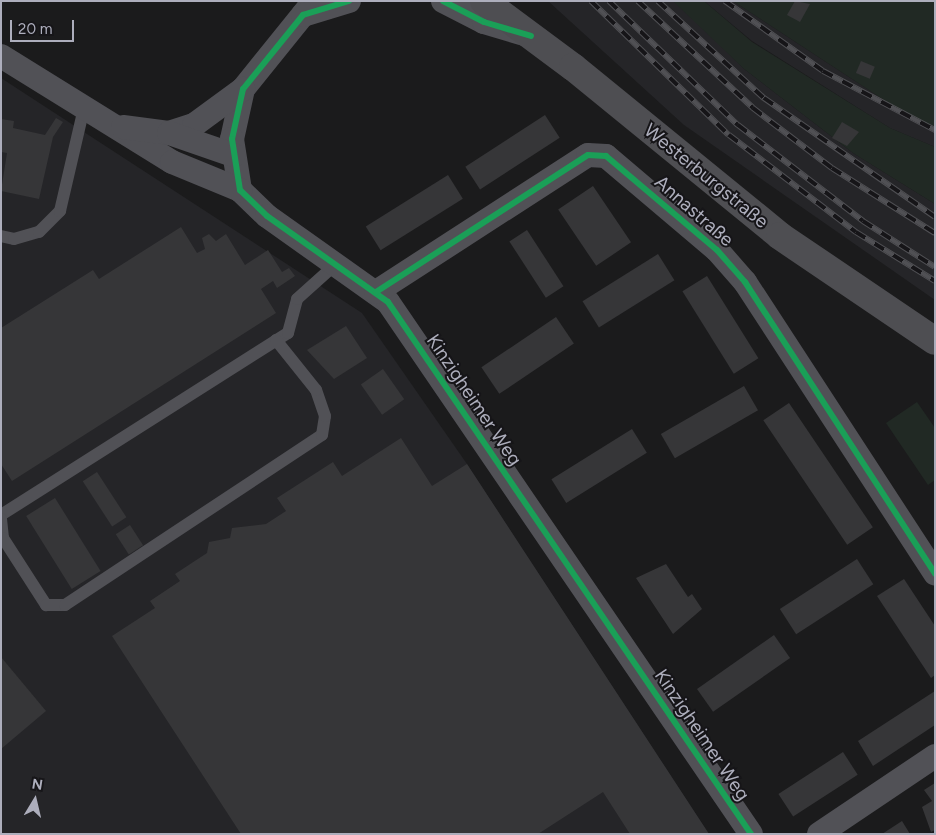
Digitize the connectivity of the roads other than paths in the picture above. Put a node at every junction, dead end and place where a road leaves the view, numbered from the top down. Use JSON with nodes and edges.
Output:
{"nodes":[{"id":1,"x":349,"y":1,"type":"edge"},
{"id":2,"x":443,"y":1,"type":"edge"},
{"id":3,"x":484,"y":1,"type":"edge"},
{"id":4,"x":308,"y":6,"type":"edge"},
{"id":5,"x":531,"y":36,"type":"junction"},
{"id":6,"x":1,"y":56,"type":"edge"},
{"id":7,"x":243,"y":89,"type":"junction"},
{"id":8,"x":84,"y":108,"type":"junction"},
{"id":9,"x":114,"y":126,"type":"junction"},
{"id":10,"x":169,"y":133,"type":"junction"},
{"id":11,"x":233,"y":155,"type":"junction"},
{"id":12,"x":240,"y":190,"type":"junction"},
{"id":13,"x":1,"y":236,"type":"edge"},
{"id":14,"x":336,"y":264,"type":"junction"},
{"id":15,"x":376,"y":292,"type":"junction"},
{"id":16,"x":276,"y":340,"type":"junction"},
{"id":17,"x":935,"y":341,"type":"edge"},
{"id":18,"x":1,"y":515,"type":"edge"},
{"id":19,"x":1,"y":520,"type":"edge"},
{"id":20,"x":935,"y":573,"type":"edge"},
{"id":21,"x":935,"y":756,"type":"edge"},
{"id":22,"x":751,"y":834,"type":"edge"},
{"id":23,"x":819,"y":834,"type":"edge"}],
"edges":[{"from":1,"to":4,"type":"street"},
{"from":2,"to":5,"type":"street"},
{"from":3,"to":5,"type":"main road","name":"Westerburgstraße"},
{"from":4,"to":7,"type":"street"},
{"from":5,"to":17,"type":"main road","name":"Westerburgstraße"},
{"from":6,"to":8,"type":"street"},
{"from":7,"to":10,"type":"street"},
{"from":7,"to":11,"type":"street"},
{"from":8,"to":9,"type":"street"},
{"from":8,"to":13,"type":"lane"},
{"from":9,"to":10,"type":"street"},
{"from":9,"to":12,"type":"street"},
{"from":10,"to":11,"type":"street"},
{"from":11,"to":12,"type":"street"},
{"from":12,"to":14,"type":"street","name":"Kinzigheimer Weg"},
{"from":14,"to":15,"type":"street","name":"Kinzigheimer Weg"},
{"from":14,"to":16,"type":"lane"},
{"from":15,"to":20,"type":"street","name":"Annastraße"},
{"from":15,"to":22,"type":"street","name":"Kinzigheimer Weg"},
{"from":16,"to":18,"type":"lane"},
{"from":16,"to":19,"type":"lane"},
{"from":21,"to":23,"type":"street"}]}
